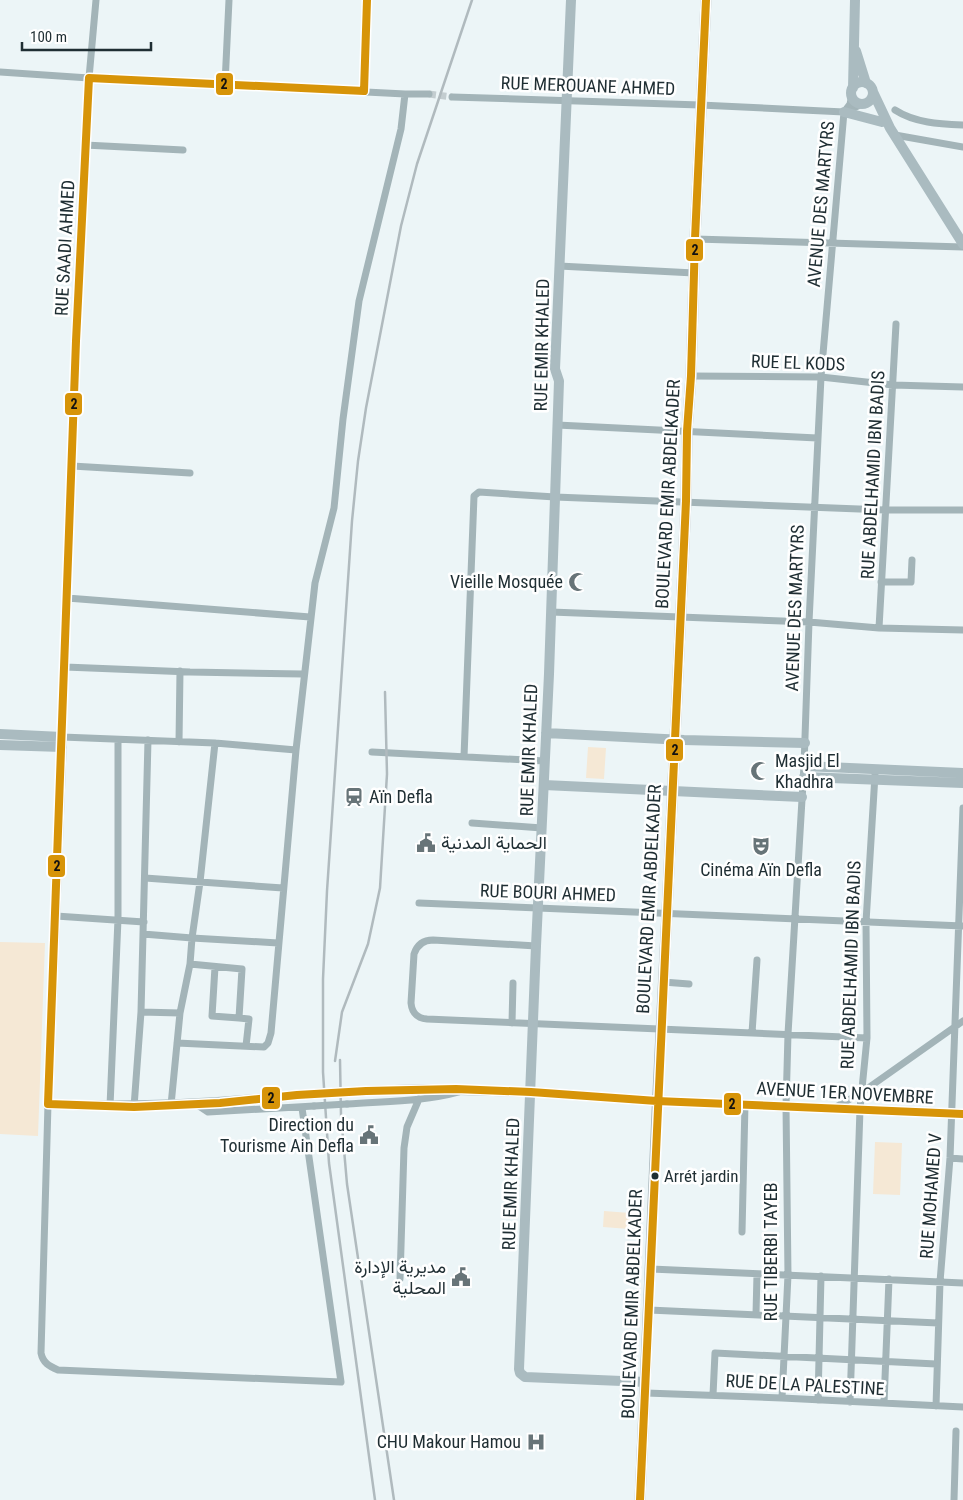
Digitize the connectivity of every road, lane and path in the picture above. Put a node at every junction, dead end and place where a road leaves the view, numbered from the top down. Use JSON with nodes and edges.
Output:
{"nodes":[{"id":1,"x":96,"y":0,"type":"edge"},
{"id":2,"x":229,"y":0,"type":"edge"},
{"id":3,"x":367,"y":0,"type":"edge"},
{"id":4,"x":571,"y":0,"type":"edge"},
{"id":5,"x":706,"y":0,"type":"edge"},
{"id":6,"x":855,"y":0,"type":"edge"},
{"id":7,"x":853,"y":38,"type":"junction"},
{"id":8,"x":0,"y":72,"type":"edge"},
{"id":9,"x":89,"y":78,"type":"junction"},
{"id":10,"x":866,"y":83,"type":"junction"},
{"id":11,"x":224,"y":84,"type":"junction"},
{"id":12,"x":364,"y":91,"type":"junction"},
{"id":13,"x":852,"y":92,"type":"junction"},
{"id":14,"x":873,"y":92,"type":"junction"},
{"id":15,"x":405,"y":94,"type":"junction"},
{"id":16,"x":429,"y":94,"type":"tunnel mouth"},
{"id":17,"x":452,"y":97,"type":"tunnel mouth"},
{"id":18,"x":567,"y":101,"type":"junction"},
{"id":19,"x":865,"y":103,"type":"junction"},
{"id":20,"x":700,"y":105,"type":"junction"},
{"id":21,"x":895,"y":110,"type":"dead end"},
{"id":22,"x":844,"y":112,"type":"junction"},
{"id":23,"x":963,"y":125,"type":"edge"},
{"id":24,"x":889,"y":128,"type":"junction"},
{"id":25,"x":85,"y":145,"type":"junction"},
{"id":26,"x":963,"y":147,"type":"edge"},
{"id":27,"x":183,"y":150,"type":"dead end"},
{"id":28,"x":695,"y":239,"type":"junction"},
{"id":29,"x":833,"y":244,"type":"junction"},
{"id":30,"x":963,"y":245,"type":"edge"},
{"id":31,"x":559,"y":266,"type":"junction"},
{"id":32,"x":694,"y":273,"type":"junction"},
{"id":33,"x":896,"y":324,"type":"dead end"},
{"id":34,"x":691,"y":376,"type":"junction"},
{"id":35,"x":821,"y":377,"type":"junction"},
{"id":36,"x":893,"y":385,"type":"junction"},
{"id":37,"x":963,"y":387,"type":"edge"},
{"id":38,"x":557,"y":425,"type":"junction"},
{"id":39,"x":687,"y":431,"type":"junction"},
{"id":40,"x":817,"y":438,"type":"junction"},
{"id":41,"x":72,"y":466,"type":"junction"},
{"id":42,"x":190,"y":472,"type":"dead end"},
{"id":43,"x":555,"y":497,"type":"junction"},
{"id":44,"x":686,"y":501,"type":"junction"},
{"id":45,"x":814,"y":507,"type":"junction"},
{"id":46,"x":885,"y":510,"type":"junction"},
{"id":47,"x":963,"y":510,"type":"edge"},
{"id":48,"x":912,"y":560,"type":"dead end"},
{"id":49,"x":881,"y":582,"type":"junction"},
{"id":50,"x":67,"y":598,"type":"junction"},
{"id":51,"x":551,"y":612,"type":"junction"},
{"id":52,"x":310,"y":617,"type":"junction"},
{"id":53,"x":680,"y":618,"type":"junction"},
{"id":54,"x":809,"y":622,"type":"junction"},
{"id":55,"x":879,"y":628,"type":"junction"},
{"id":56,"x":963,"y":630,"type":"edge"},
{"id":57,"x":65,"y":666,"type":"junction"},
{"id":58,"x":180,"y":672,"type":"junction"},
{"id":59,"x":303,"y":674,"type":"junction"},
{"id":60,"x":546,"y":733,"type":"junction"},
{"id":61,"x":0,"y":734,"type":"edge"},
{"id":62,"x":674,"y":739,"type":"junction"},
{"id":63,"x":118,"y":740,"type":"junction"},
{"id":64,"x":148,"y":740,"type":"junction"},
{"id":65,"x":62,"y":742,"type":"junction"},
{"id":66,"x":179,"y":742,"type":"junction"},
{"id":67,"x":215,"y":743,"type":"junction"},
{"id":68,"x":805,"y":743,"type":"junction"},
{"id":69,"x":0,"y":745,"type":"edge"},
{"id":70,"x":296,"y":750,"type":"junction"},
{"id":71,"x":372,"y":752,"type":"dead end"},
{"id":72,"x":464,"y":757,"type":"junction"},
{"id":73,"x":545,"y":761,"type":"junction"},
{"id":74,"x":804,"y":771,"type":"junction"},
{"id":75,"x":963,"y":773,"type":"edge"},
{"id":76,"x":875,"y":774,"type":"junction"},
{"id":77,"x":963,"y":783,"type":"edge"},
{"id":78,"x":544,"y":785,"type":"junction"},
{"id":79,"x":672,"y":791,"type":"junction"},
{"id":80,"x":802,"y":797,"type":"junction"},
{"id":81,"x":963,"y":808,"type":"edge"},
{"id":82,"x":472,"y":823,"type":"dead end"},
{"id":83,"x":542,"y":828,"type":"junction"},
{"id":84,"x":145,"y":878,"type":"junction"},
{"id":85,"x":200,"y":882,"type":"junction"},
{"id":86,"x":283,"y":888,"type":"junction"},
{"id":87,"x":419,"y":903,"type":"dead end"},
{"id":88,"x":538,"y":908,"type":"junction"},
{"id":89,"x":667,"y":912,"type":"junction"},
{"id":90,"x":56,"y":916,"type":"junction"},
{"id":91,"x":118,"y":919,"type":"junction"},
{"id":92,"x":795,"y":919,"type":"junction"},
{"id":93,"x":144,"y":922,"type":"junction"},
{"id":94,"x":866,"y":922,"type":"junction"},
{"id":95,"x":961,"y":926,"type":"edge"},
{"id":96,"x":143,"y":934,"type":"junction"},
{"id":97,"x":192,"y":938,"type":"junction"},
{"id":98,"x":278,"y":943,"type":"junction"},
{"id":99,"x":536,"y":946,"type":"junction"},
{"id":100,"x":757,"y":960,"type":"dead end"},
{"id":101,"x":190,"y":964,"type":"junction"},
{"id":102,"x":215,"y":968,"type":"junction"},
{"id":103,"x":663,"y":982,"type":"junction"},
{"id":104,"x":513,"y":983,"type":"dead end"},
{"id":105,"x":689,"y":984,"type":"dead end"},
{"id":106,"x":141,"y":1012,"type":"junction"},
{"id":107,"x":180,"y":1014,"type":"junction"},
{"id":108,"x":239,"y":1018,"type":"junction"},
{"id":109,"x":963,"y":1021,"type":"edge"},
{"id":110,"x":512,"y":1022,"type":"junction"},
{"id":111,"x":533,"y":1024,"type":"junction"},
{"id":112,"x":954,"y":1028,"type":"junction"},
{"id":113,"x":660,"y":1029,"type":"junction"},
{"id":114,"x":752,"y":1033,"type":"junction"},
{"id":115,"x":788,"y":1034,"type":"junction"},
{"id":116,"x":866,"y":1038,"type":"junction"},
{"id":117,"x":177,"y":1043,"type":"junction"},
{"id":118,"x":246,"y":1046,"type":"junction"},
{"id":119,"x":469,"y":1090,"type":"junction"},
{"id":120,"x":531,"y":1092,"type":"junction"},
{"id":121,"x":861,"y":1093,"type":"junction"},
{"id":122,"x":419,"y":1099,"type":"junction"},
{"id":123,"x":657,"y":1101,"type":"junction"},
{"id":124,"x":48,"y":1104,"type":"junction"},
{"id":125,"x":196,"y":1104,"type":"junction"},
{"id":126,"x":745,"y":1104,"type":"junction"},
{"id":127,"x":171,"y":1105,"type":"junction"},
{"id":128,"x":110,"y":1106,"type":"junction"},
{"id":129,"x":134,"y":1106,"type":"junction"},
{"id":130,"x":786,"y":1106,"type":"junction"},
{"id":131,"x":302,"y":1108,"type":"junction"},
{"id":132,"x":834,"y":1108,"type":"junction"},
{"id":133,"x":860,"y":1109,"type":"junction"},
{"id":134,"x":952,"y":1114,"type":"junction"},
{"id":135,"x":963,"y":1114,"type":"edge"},
{"id":136,"x":950,"y":1158,"type":"junction"},
{"id":137,"x":963,"y":1159,"type":"edge"},
{"id":138,"x":742,"y":1232,"type":"dead end"},
{"id":139,"x":651,"y":1269,"type":"junction"},
{"id":140,"x":757,"y":1274,"type":"junction"},
{"id":141,"x":788,"y":1275,"type":"junction"},
{"id":142,"x":821,"y":1276,"type":"junction"},
{"id":143,"x":854,"y":1277,"type":"junction"},
{"id":144,"x":400,"y":1278,"type":"dead end"},
{"id":145,"x":889,"y":1279,"type":"junction"},
{"id":146,"x":940,"y":1282,"type":"junction"},
{"id":147,"x":963,"y":1283,"type":"edge"},
{"id":148,"x":649,"y":1310,"type":"junction"},
{"id":149,"x":756,"y":1314,"type":"junction"},
{"id":150,"x":787,"y":1316,"type":"junction"},
{"id":151,"x":820,"y":1318,"type":"junction"},
{"id":152,"x":853,"y":1320,"type":"junction"},
{"id":153,"x":888,"y":1322,"type":"junction"},
{"id":154,"x":938,"y":1323,"type":"junction"},
{"id":155,"x":785,"y":1356,"type":"junction"},
{"id":156,"x":819,"y":1358,"type":"junction"},
{"id":157,"x":852,"y":1359,"type":"junction"},
{"id":158,"x":886,"y":1361,"type":"junction"},
{"id":159,"x":936,"y":1364,"type":"junction"},
{"id":160,"x":646,"y":1388,"type":"junction"},
{"id":161,"x":713,"y":1395,"type":"junction"},
{"id":162,"x":782,"y":1398,"type":"junction"},
{"id":163,"x":818,"y":1400,"type":"junction"},
{"id":164,"x":850,"y":1402,"type":"junction"},
{"id":165,"x":884,"y":1403,"type":"junction"},
{"id":166,"x":936,"y":1406,"type":"junction"},
{"id":167,"x":963,"y":1407,"type":"edge"},
{"id":168,"x":956,"y":1431,"type":"dead end"},
{"id":169,"x":640,"y":1500,"type":"edge"},
{"id":170,"x":954,"y":1500,"type":"edge"}],
"edges":[{"from":1,"to":9,"type":"street","name":"RUE SAADI AHMED"},
{"from":2,"to":11,"type":"street"},
{"from":3,"to":12,"type":"street"},
{"from":4,"to":18,"type":"street","name":"RUE EMIR KHALED"},
{"from":5,"to":20,"type":"main road","name":"BOULEVARD EMIR ABDELKADER"},
{"from":6,"to":7,"type":"street"},
{"from":7,"to":10,"type":"street"},
{"from":7,"to":13,"type":"street"},
{"from":8,"to":9,"type":"street"},
{"from":9,"to":11,"type":"street"},
{"from":9,"to":25,"type":"street","name":"RUE SAADI AHMED"},
{"from":10,"to":13,"type":"street"},
{"from":10,"to":14,"type":"street"},
{"from":11,"to":12,"type":"street"},
{"from":12,"to":15,"type":"street"},
{"from":13,"to":19,"type":"street"},
{"from":13,"to":22,"type":"street","name":"AVENUE DES MARTYRS"},
{"from":14,"to":19,"type":"street"},
{"from":14,"to":24,"type":"street"},
{"from":15,"to":16,"type":"street"},
{"from":15,"to":52,"type":"street"},
{"from":17,"to":18,"type":"street","name":"RUE MEROUANE AHMED"},
{"from":18,"to":20,"type":"street","name":"RUE MEROUANE AHMED"},
{"from":18,"to":31,"type":"street","name":"RUE EMIR KHALED"},
{"from":19,"to":22,"type":"street","name":"AVENUE DES MARTYRS"},
{"from":19,"to":24,"type":"street"},
{"from":20,"to":22,"type":"street","name":"RUE MEROUANE AHMED"},
{"from":20,"to":28,"type":"main road","name":"BOULEVARD EMIR ABDELKADER"},
{"from":21,"to":23,"type":"street"},
{"from":22,"to":24,"type":"street"},
{"from":22,"to":29,"type":"street","name":"AVENUE DES MARTYRS"},
{"from":24,"to":26,"type":"street"},
{"from":24,"to":30,"type":"street"},
{"from":25,"to":27,"type":"street"},
{"from":25,"to":41,"type":"street","name":"RUE SAADI AHMED"},
{"from":28,"to":29,"type":"street"},
{"from":28,"to":32,"type":"main road","name":"BOULEVARD EMIR ABDELKADER"},
{"from":29,"to":30,"type":"street"},
{"from":29,"to":35,"type":"street","name":"AVENUE DES MARTYRS"},
{"from":31,"to":32,"type":"street"},
{"from":31,"to":38,"type":"street","name":"RUE EMIR KHALED"},
{"from":32,"to":34,"type":"main road","name":"BOULEVARD EMIR ABDELKADER"},
{"from":33,"to":36,"type":"street","name":"RUE ABDELHAMID IBN BADIS"},
{"from":34,"to":35,"type":"street","name":"RUE EL KODS"},
{"from":34,"to":39,"type":"main road","name":"BOULEVARD EMIR ABDELKADER"},
{"from":35,"to":36,"type":"street","name":"RUE EL KODS"},
{"from":35,"to":40,"type":"street","name":"AVENUE DES MARTYRS"},
{"from":36,"to":37,"type":"street","name":"RUE EL KODS"},
{"from":36,"to":46,"type":"street","name":"RUE ABDELHAMID IBN BADIS"},
{"from":38,"to":39,"type":"street"},
{"from":38,"to":43,"type":"street","name":"RUE EMIR KHALED"},
{"from":39,"to":40,"type":"street"},
{"from":39,"to":44,"type":"main road","name":"BOULEVARD EMIR ABDELKADER"},
{"from":40,"to":45,"type":"street","name":"AVENUE DES MARTYRS"},
{"from":41,"to":42,"type":"street"},
{"from":41,"to":50,"type":"street","name":"RUE SAADI AHMED"},
{"from":43,"to":44,"type":"street"},
{"from":43,"to":51,"type":"street","name":"RUE EMIR KHALED"},
{"from":43,"to":72,"type":"street"},
{"from":44,"to":45,"type":"street"},
{"from":44,"to":53,"type":"main road","name":"BOULEVARD EMIR ABDELKADER"},
{"from":45,"to":46,"type":"street"},
{"from":45,"to":54,"type":"street","name":"AVENUE DES MARTYRS"},
{"from":46,"to":47,"type":"street"},
{"from":46,"to":49,"type":"street","name":"RUE ABDELHAMID IBN BADIS"},
{"from":48,"to":49,"type":"street"},
{"from":49,"to":55,"type":"street","name":"RUE ABDELHAMID IBN BADIS"},
{"from":50,"to":52,"type":"street"},
{"from":50,"to":57,"type":"street","name":"RUE SAADI AHMED"},
{"from":51,"to":53,"type":"street"},
{"from":51,"to":60,"type":"street","name":"RUE EMIR KHALED"},
{"from":52,"to":59,"type":"street"},
{"from":53,"to":54,"type":"street"},
{"from":53,"to":62,"type":"main road","name":"BOULEVARD EMIR ABDELKADER"},
{"from":54,"to":55,"type":"street"},
{"from":54,"to":68,"type":"street","name":"AVENUE DES MARTYRS"},
{"from":55,"to":56,"type":"street"},
{"from":57,"to":58,"type":"street"},
{"from":57,"to":65,"type":"street","name":"RUE SAADI AHMED"},
{"from":58,"to":59,"type":"street"},
{"from":58,"to":66,"type":"street"},
{"from":59,"to":70,"type":"street"},
{"from":60,"to":62,"type":"street"},
{"from":60,"to":73,"type":"street","name":"RUE EMIR KHALED"},
{"from":61,"to":65,"type":"street"},
{"from":62,"to":68,"type":"street"},
{"from":62,"to":79,"type":"main road","name":"BOULEVARD EMIR ABDELKADER"},
{"from":63,"to":64,"type":"street"},
{"from":63,"to":65,"type":"street"},
{"from":63,"to":91,"type":"street"},
{"from":64,"to":66,"type":"street"},
{"from":64,"to":84,"type":"street"},
{"from":65,"to":69,"type":"street"},
{"from":65,"to":90,"type":"street"},
{"from":66,"to":67,"type":"street"},
{"from":67,"to":70,"type":"street"},
{"from":67,"to":85,"type":"street"},
{"from":68,"to":74,"type":"street","name":"AVENUE DES MARTYRS"},
{"from":70,"to":86,"type":"street"},
{"from":71,"to":72,"type":"street"},
{"from":72,"to":73,"type":"street"},
{"from":73,"to":78,"type":"street","name":"RUE EMIR KHALED"},
{"from":74,"to":76,"type":"street"},
{"from":74,"to":80,"type":"street","name":"AVENUE DES MARTYRS"},
{"from":75,"to":76,"type":"street"},
{"from":76,"to":77,"type":"street"},
{"from":76,"to":94,"type":"street","name":"RUE ABDELHAMID IBN BADIS"},
{"from":78,"to":79,"type":"street"},
{"from":78,"to":83,"type":"street","name":"RUE EMIR KHALED"},
{"from":79,"to":80,"type":"street"},
{"from":79,"to":89,"type":"main road","name":"BOULEVARD EMIR ABDELKADER"},
{"from":80,"to":92,"type":"street","name":"AVENUE DES MARTYRS"},
{"from":81,"to":95,"type":"street","name":"RUE MOHAMED V"},
{"from":82,"to":83,"type":"street"},
{"from":83,"to":88,"type":"street","name":"RUE EMIR KHALED"},
{"from":84,"to":85,"type":"street"},
{"from":84,"to":93,"type":"street"},
{"from":85,"to":86,"type":"street"},
{"from":85,"to":97,"type":"street"},
{"from":86,"to":98,"type":"street"},
{"from":87,"to":88,"type":"street","name":"RUE BOURI AHMED"},
{"from":88,"to":89,"type":"street","name":"RUE BOURI AHMED"},
{"from":88,"to":99,"type":"street","name":"RUE EMIR KHALED"},
{"from":89,"to":92,"type":"street","name":"RUE BOURI AHMED"},
{"from":89,"to":103,"type":"main road","name":"BOULEVARD EMIR ABDELKADER"},
{"from":90,"to":91,"type":"street"},
{"from":90,"to":124,"type":"street"},
{"from":91,"to":93,"type":"street"},
{"from":91,"to":128,"type":"street"},
{"from":92,"to":94,"type":"street","name":"RUE BOURI AHMED"},
{"from":92,"to":115,"type":"street","name":"AVENUE DES MARTYRS"},
{"from":93,"to":96,"type":"street"},
{"from":94,"to":95,"type":"street","name":"RUE BOURI AHMED"},
{"from":94,"to":116,"type":"street","name":"RUE ABDELHAMID IBN BADIS"},
{"from":95,"to":112,"type":"street","name":"RUE MOHAMED V"},
{"from":96,"to":97,"type":"street"},
{"from":96,"to":106,"type":"street"},
{"from":97,"to":98,"type":"street"},
{"from":97,"to":101,"type":"street"},
{"from":98,"to":118,"type":"street"},
{"from":99,"to":110,"type":"street"},
{"from":99,"to":111,"type":"street","name":"RUE EMIR KHALED"},
{"from":100,"to":114,"type":"street"},
{"from":101,"to":102,"type":"street"},
{"from":101,"to":107,"type":"street"},
{"from":102,"to":108,"type":"street"},
{"from":102,"to":108,"type":"street"},
{"from":103,"to":105,"type":"street"},
{"from":103,"to":113,"type":"main road","name":"BOULEVARD EMIR ABDELKADER"},
{"from":104,"to":110,"type":"street"},
{"from":106,"to":107,"type":"street"},
{"from":106,"to":129,"type":"street"},
{"from":107,"to":117,"type":"street"},
{"from":108,"to":118,"type":"street"},
{"from":109,"to":112,"type":"street"},
{"from":110,"to":111,"type":"street"},
{"from":111,"to":113,"type":"street"},
{"from":111,"to":120,"type":"street","name":"RUE EMIR KHALED"},
{"from":112,"to":121,"type":"street"},
{"from":112,"to":134,"type":"street","name":"RUE MOHAMED V"},
{"from":113,"to":114,"type":"street"},
{"from":113,"to":123,"type":"main road","name":"BOULEVARD EMIR ABDELKADER"},
{"from":114,"to":115,"type":"street"},
{"from":115,"to":116,"type":"street"},
{"from":115,"to":130,"type":"street","name":"AVENUE DES MARTYRS"},
{"from":116,"to":121,"type":"street","name":"RUE ABDELHAMID IBN BADIS"},
{"from":117,"to":118,"type":"street"},
{"from":117,"to":127,"type":"street"},
{"from":119,"to":120,"type":"street","name":"AVENUE 1ER NOVEMBRE"},
{"from":119,"to":122,"type":"street"},
{"from":119,"to":125,"type":"street","name":"AVENUE 1ER NOVEMBRE","bridge":true},
{"from":120,"to":123,"type":"street","name":"AVENUE 1ER NOVEMBRE"},
{"from":120,"to":160,"type":"street","name":"RUE EMIR KHALED"},
{"from":121,"to":132,"type":"street"},
{"from":121,"to":133,"type":"street","name":"RUE ABDELHAMID IBN BADIS"},
{"from":122,"to":131,"type":"street","bridge":true},
{"from":122,"to":144,"type":"street"},
{"from":123,"to":126,"type":"street","name":"AVENUE 1ER NOVEMBRE"},
{"from":123,"to":139,"type":"main road","name":"BOULEVARD EMIR ABDELKADER"},
{"from":124,"to":128,"type":"street","name":"AVENUE 1ER NOVEMBRE"},
{"from":124,"to":131,"type":"street"},
{"from":125,"to":127,"type":"street","name":"AVENUE 1ER NOVEMBRE"},
{"from":125,"to":131,"type":"street"},
{"from":126,"to":130,"type":"street","name":"AVENUE 1ER NOVEMBRE"},
{"from":126,"to":138,"type":"street"},
{"from":127,"to":129,"type":"street","name":"AVENUE 1ER NOVEMBRE"},
{"from":128,"to":129,"type":"street","name":"AVENUE 1ER NOVEMBRE"},
{"from":130,"to":132,"type":"street","name":"AVENUE 1ER NOVEMBRE"},
{"from":130,"to":141,"type":"street","name":"RUE TIBERBI TAYEB"},
{"from":132,"to":133,"type":"street","name":"AVENUE 1ER NOVEMBRE"},
{"from":133,"to":134,"type":"street","name":"AVENUE 1ER NOVEMBRE"},
{"from":133,"to":143,"type":"street","name":"RUE ABDELHAMID IBN BADIS"},
{"from":134,"to":135,"type":"street","name":"AVENUE 1ER NOVEMBRE"},
{"from":134,"to":136,"type":"street","name":"RUE MOHAMED V"},
{"from":136,"to":137,"type":"street"},
{"from":136,"to":146,"type":"street","name":"RUE MOHAMED V"},
{"from":139,"to":140,"type":"street"},
{"from":139,"to":148,"type":"main road","name":"BOULEVARD EMIR ABDELKADER"},
{"from":140,"to":141,"type":"street"},
{"from":140,"to":149,"type":"street"},
{"from":141,"to":142,"type":"street"},
{"from":141,"to":150,"type":"street","name":"RUE TIBERBI TAYEB"},
{"from":142,"to":143,"type":"street"},
{"from":142,"to":151,"type":"street"},
{"from":143,"to":145,"type":"street"},
{"from":143,"to":152,"type":"street","name":"RUE ABDELHAMID IBN BADIS"},
{"from":145,"to":146,"type":"street"},
{"from":145,"to":153,"type":"street"},
{"from":146,"to":147,"type":"street"},
{"from":146,"to":154,"type":"street","name":"RUE MOHAMED V"},
{"from":148,"to":149,"type":"street"},
{"from":148,"to":160,"type":"main road","name":"BOULEVARD EMIR ABDELKADER"},
{"from":149,"to":150,"type":"street"},
{"from":150,"to":151,"type":"street"},
{"from":150,"to":155,"type":"street","name":"RUE TIBERBI TAYEB"},
{"from":151,"to":152,"type":"street"},
{"from":151,"to":156,"type":"street"},
{"from":152,"to":153,"type":"street"},
{"from":152,"to":157,"type":"street","name":"RUE ABDELHAMID IBN BADIS"},
{"from":153,"to":154,"type":"street"},
{"from":153,"to":158,"type":"street"},
{"from":154,"to":159,"type":"street","name":"RUE MOHAMED V"},
{"from":155,"to":156,"type":"street"},
{"from":155,"to":161,"type":"street"},
{"from":155,"to":162,"type":"street","name":"RUE TIBERBI TAYEB"},
{"from":156,"to":157,"type":"street"},
{"from":156,"to":163,"type":"street"},
{"from":157,"to":158,"type":"street"},
{"from":157,"to":164,"type":"street","name":"RUE ABDELHAMID IBN BADIS"},
{"from":158,"to":159,"type":"street"},
{"from":158,"to":165,"type":"street"},
{"from":159,"to":166,"type":"street","name":"RUE MOHAMED V"},
{"from":160,"to":161,"type":"street","name":"RUE DE LA PALESTINE"},
{"from":160,"to":169,"type":"main road","name":"BOULEVARD EMIR ABDELKADER"},
{"from":161,"to":162,"type":"street","name":"RUE DE LA PALESTINE"},
{"from":162,"to":163,"type":"street","name":"RUE DE LA PALESTINE"},
{"from":163,"to":164,"type":"street","name":"RUE DE LA PALESTINE"},
{"from":164,"to":165,"type":"street","name":"RUE DE LA PALESTINE"},
{"from":165,"to":166,"type":"street","name":"RUE DE LA PALESTINE"},
{"from":166,"to":167,"type":"street","name":"RUE DE LA PALESTINE"},
{"from":168,"to":170,"type":"street"}]}
